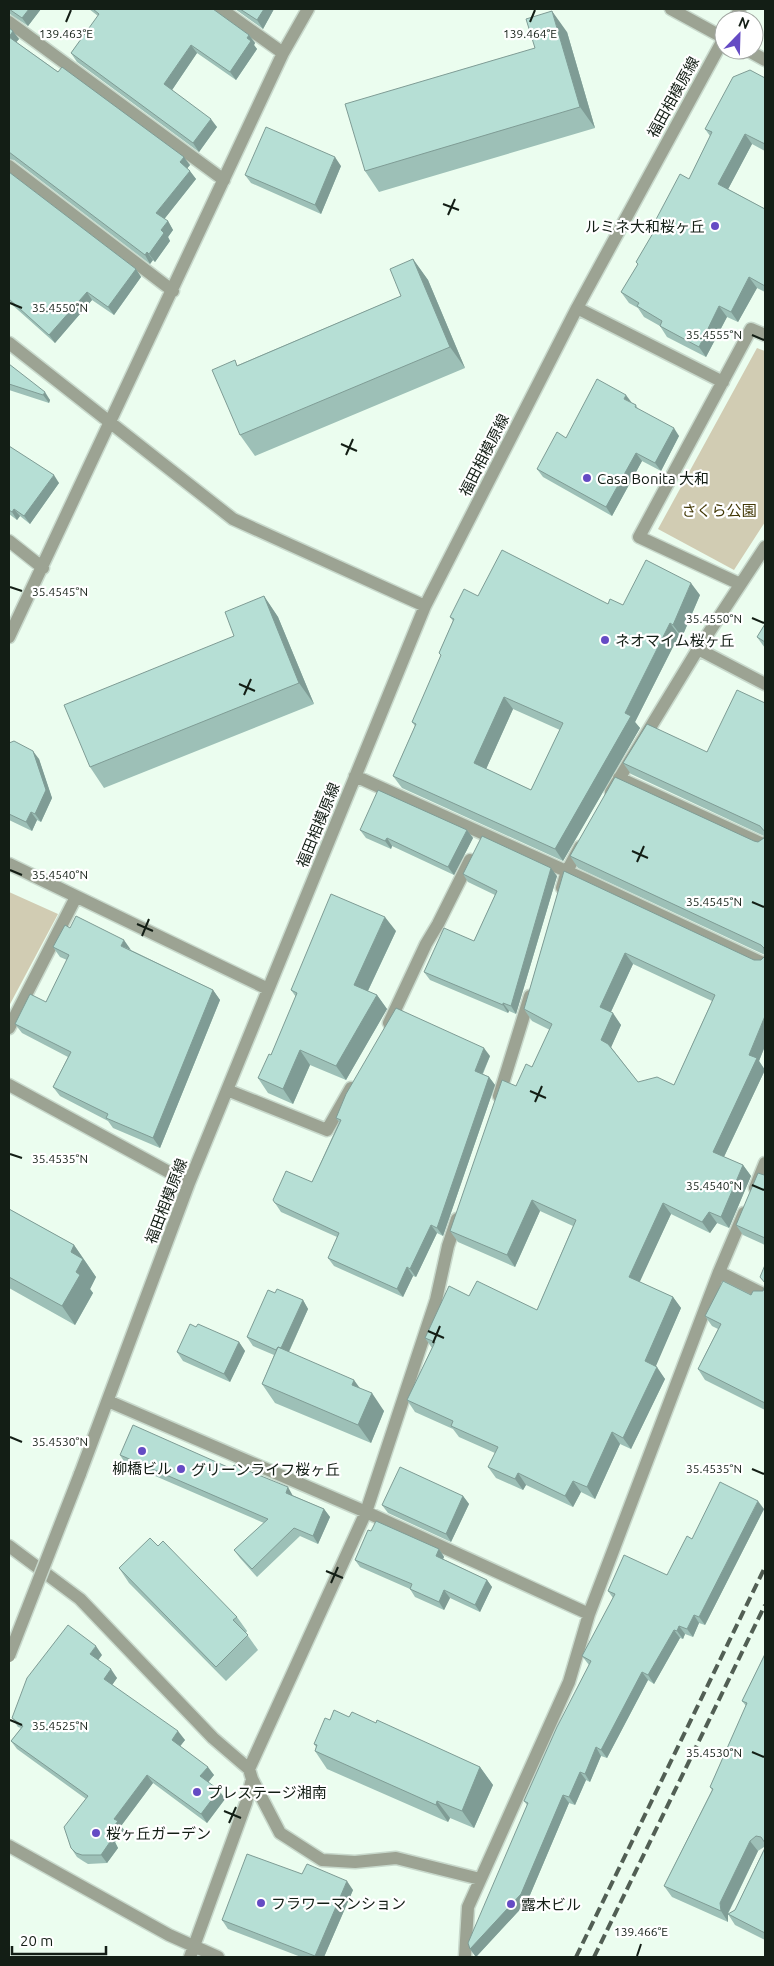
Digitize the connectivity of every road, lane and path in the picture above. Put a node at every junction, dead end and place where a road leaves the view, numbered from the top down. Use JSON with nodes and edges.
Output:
{"nodes":[{"id":1,"x":222,"y":9,"type":"edge"},
{"id":2,"x":308,"y":9,"type":"edge"},
{"id":3,"x":671,"y":9,"type":"edge"},
{"id":4,"x":9,"y":22,"type":"edge"},
{"id":5,"x":714,"y":33,"type":"edge"},
{"id":6,"x":283,"y":53,"type":"junction"},
{"id":7,"x":714,"y":56,"type":"edge"},
{"id":8,"x":9,"y":166,"type":"edge"},
{"id":9,"x":224,"y":180,"type":"junction"},
{"id":10,"x":173,"y":290,"type":"junction"},
{"id":11,"x":577,"y":308,"type":"junction"},
{"id":12,"x":765,"y":335,"type":"edge"},
{"id":13,"x":9,"y":343,"type":"edge"},
{"id":14,"x":723,"y":382,"type":"junction"},
{"id":15,"x":111,"y":424,"type":"junction"},
{"id":16,"x":9,"y":541,"type":"edge"},
{"id":17,"x":765,"y":547,"type":"edge"},
{"id":18,"x":43,"y":568,"type":"junction"},
{"id":19,"x":740,"y":584,"type":"junction"},
{"id":20,"x":425,"y":606,"type":"junction"},
{"id":21,"x":9,"y":637,"type":"edge"},
{"id":22,"x":698,"y":649,"type":"junction"},
{"id":23,"x":765,"y":684,"type":"edge"},
{"id":24,"x":355,"y":776,"type":"junction"},
{"id":25,"x":619,"y":778,"type":"junction"},
{"id":26,"x":605,"y":803,"type":"edge"},
{"id":27,"x":586,"y":837,"type":"edge"},
{"id":28,"x":479,"y":842,"type":"junction"},
{"id":29,"x":765,"y":845,"type":"edge"},
{"id":30,"x":9,"y":864,"type":"edge"},
{"id":31,"x":567,"y":871,"type":"junction"},
{"id":32,"x":76,"y":897,"type":"junction"},
{"id":33,"x":559,"y":899,"type":"edge"},
{"id":34,"x":765,"y":964,"type":"edge"},
{"id":35,"x":534,"y":982,"type":"edge"},
{"id":36,"x":268,"y":989,"type":"junction"},
{"id":37,"x":9,"y":1028,"type":"edge"},
{"id":38,"x":383,"y":1033,"type":"edge"},
{"id":39,"x":360,"y":1073,"type":"edge"},
{"id":40,"x":9,"y":1085,"type":"edge"},
{"id":41,"x":227,"y":1090,"type":"junction"},
{"id":42,"x":494,"y":1110,"type":"edge"},
{"id":43,"x":765,"y":1163,"type":"edge"},
{"id":44,"x":189,"y":1183,"type":"junction"},
{"id":45,"x":460,"y":1210,"type":"edge"},
{"id":46,"x":720,"y":1272,"type":"junction"},
{"id":47,"x":765,"y":1295,"type":"edge"},
{"id":48,"x":108,"y":1402,"type":"junction"},
{"id":49,"x":366,"y":1512,"type":"junction"},
{"id":50,"x":9,"y":1547,"type":"edge"},
{"id":51,"x":590,"y":1614,"type":"junction"},
{"id":52,"x":9,"y":1656,"type":"edge"},
{"id":53,"x":251,"y":1774,"type":"junction"},
{"id":54,"x":9,"y":1846,"type":"edge"},
{"id":55,"x":480,"y":1879,"type":"junction"},
{"id":56,"x":192,"y":1952,"type":"edge"},
{"id":57,"x":218,"y":1957,"type":"edge"},
{"id":58,"x":465,"y":1957,"type":"edge"}],
"edges":[{"from":1,"to":6,"type":"street"},
{"from":2,"to":6,"type":"street"},
{"from":3,"to":5,"type":"street"},
{"from":4,"to":9,"type":"street"},
{"from":6,"to":9,"type":"street"},
{"from":7,"to":11,"type":"street","name":"福田相模原線"},
{"from":8,"to":10,"type":"street"},
{"from":9,"to":10,"type":"street"},
{"from":10,"to":15,"type":"street"},
{"from":11,"to":14,"type":"street"},
{"from":11,"to":20,"type":"street","name":"福田相模原線"},
{"from":12,"to":14,"type":"street"},
{"from":13,"to":15,"type":"street"},
{"from":14,"to":19,"type":"street"},
{"from":15,"to":18,"type":"street"},
{"from":15,"to":20,"type":"street"},
{"from":16,"to":18,"type":"street"},
{"from":17,"to":19,"type":"street"},
{"from":18,"to":21,"type":"street"},
{"from":19,"to":22,"type":"street"},
{"from":20,"to":24,"type":"street","name":"福田相模原線"},
{"from":22,"to":23,"type":"street"},
{"from":22,"to":25,"type":"street"},
{"from":24,"to":28,"type":"street"},
{"from":24,"to":36,"type":"street","name":"福田相模原線"},
{"from":25,"to":26,"type":"street"},
{"from":25,"to":29,"type":"street"},
{"from":27,"to":31,"type":"street"},
{"from":28,"to":31,"type":"street"},
{"from":28,"to":38,"type":"street"},
{"from":30,"to":32,"type":"street"},
{"from":31,"to":33,"type":"street"},
{"from":31,"to":34,"type":"street"},
{"from":32,"to":36,"type":"street"},
{"from":32,"to":37,"type":"street"},
{"from":35,"to":42,"type":"street"},
{"from":36,"to":41,"type":"street","name":"福田相模原線"},
{"from":39,"to":41,"type":"street"},
{"from":40,"to":44,"type":"street"},
{"from":41,"to":44,"type":"street","name":"福田相模原線"},
{"from":43,"to":46,"type":"street"},
{"from":44,"to":48,"type":"street","name":"福田相模原線"},
{"from":45,"to":49,"type":"street"},
{"from":46,"to":47,"type":"street"},
{"from":46,"to":51,"type":"street"},
{"from":48,"to":49,"type":"street"},
{"from":48,"to":52,"type":"street","name":"福田相模原線","bridge":true},
{"from":49,"to":51,"type":"street"},
{"from":49,"to":53,"type":"street"},
{"from":50,"to":53,"type":"street"},
{"from":51,"to":55,"type":"street"},
{"from":53,"to":55,"type":"street"},
{"from":53,"to":56,"type":"street"},
{"from":54,"to":56,"type":"street"},
{"from":55,"to":58,"type":"street"},
{"from":56,"to":57,"type":"street"}]}
